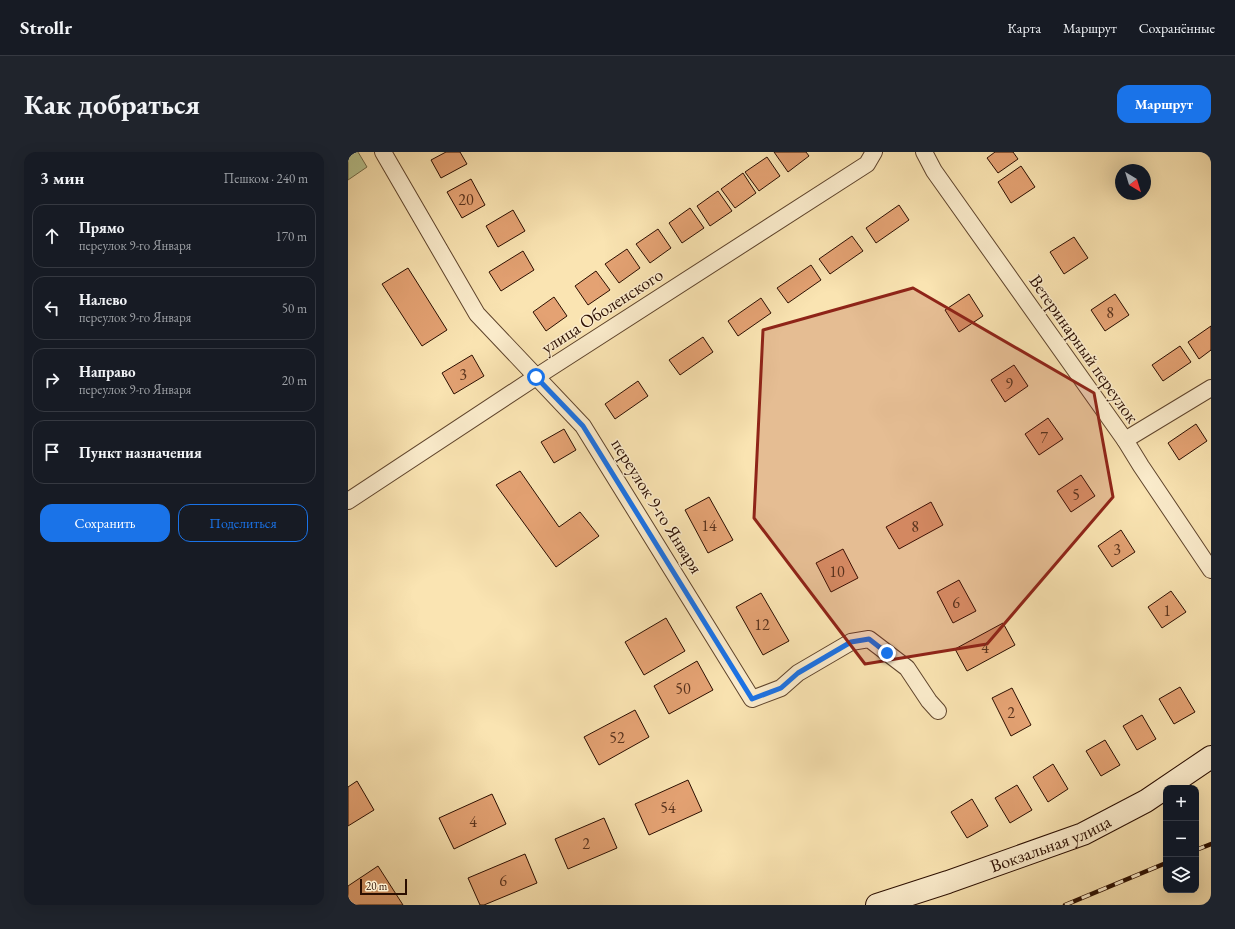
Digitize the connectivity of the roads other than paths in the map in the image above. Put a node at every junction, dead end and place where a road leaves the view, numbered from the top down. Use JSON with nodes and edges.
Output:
{"nodes":[{"id":1,"x":383,"y":152,"type":"edge"},
{"id":2,"x":874,"y":152,"type":"edge"},
{"id":3,"x":924,"y":152,"type":"edge"},
{"id":4,"x":536,"y":377,"type":"junction"},
{"id":5,"x":1211,"y":388,"type":"edge"},
{"id":6,"x":1125,"y":440,"type":"junction"},
{"id":7,"x":348,"y":501,"type":"edge"},
{"id":8,"x":1211,"y":570,"type":"edge"},
{"id":9,"x":938,"y":711,"type":"dead end"},
{"id":10,"x":1211,"y":757,"type":"edge"},
{"id":11,"x":877,"y":905,"type":"edge"}],
"edges":[{"from":1,"to":4,"type":"street","name":"переулок 9-го Января"},
{"from":2,"to":4,"type":"street","name":"улица Оболенского"},
{"from":3,"to":6,"type":"street","name":"Ветеринарный переулок"},
{"from":4,"to":7,"type":"street","name":"улица Оболенского"},
{"from":4,"to":9,"type":"street","name":"переулок 9-го Января"},
{"from":5,"to":6,"type":"street"},
{"from":6,"to":8,"type":"street","name":"Ветеринарный переулок"},
{"from":10,"to":11,"type":"main road","name":"Вокзальная улица"}]}
